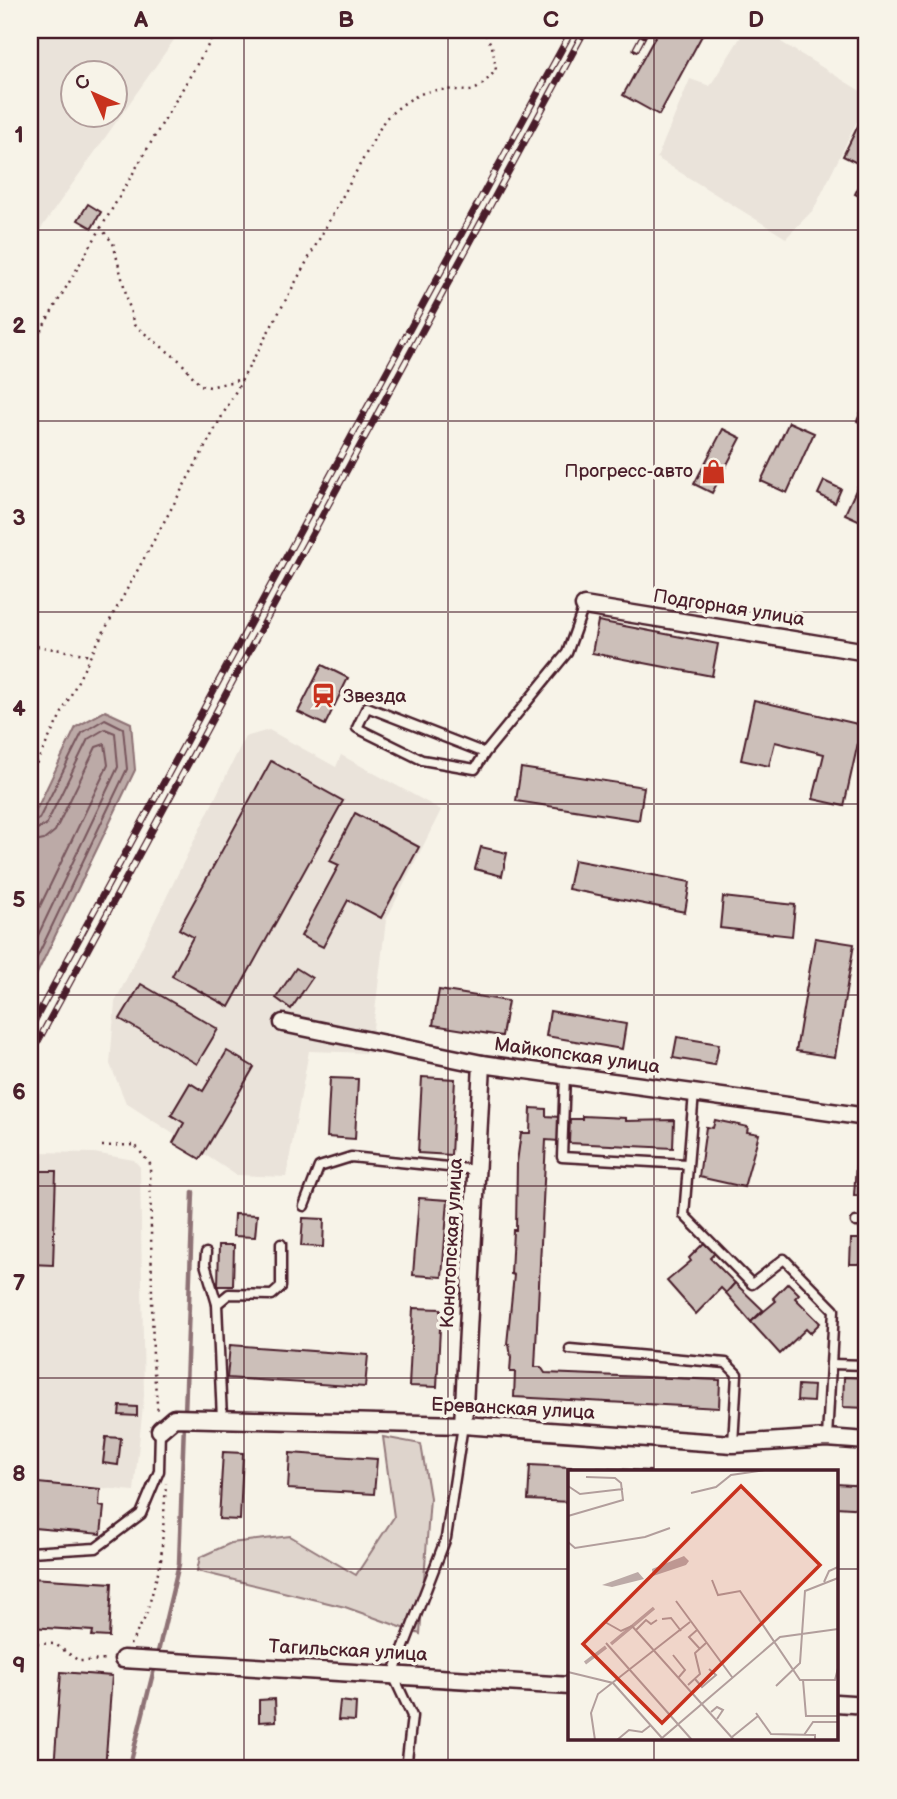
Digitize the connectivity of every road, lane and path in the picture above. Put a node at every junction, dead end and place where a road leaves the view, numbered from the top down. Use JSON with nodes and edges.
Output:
{"nodes":[{"id":1,"x":217,"y":30,"type":"edge"},
{"id":2,"x":483,"y":30,"type":"edge"},
{"id":3,"x":100,"y":227,"type":"junction"},
{"id":4,"x":30,"y":349,"type":"edge"},
{"id":5,"x":243,"y":379,"type":"junction"},
{"id":6,"x":584,"y":606,"type":"joint"},
{"id":7,"x":30,"y":645,"type":"edge"},
{"id":8,"x":867,"y":652,"type":"edge"},
{"id":9,"x":91,"y":655,"type":"junction"},
{"id":10,"x":485,"y":753,"type":"junction"},
{"id":11,"x":30,"y":776,"type":"edge"},
{"id":12,"x":283,"y":1023,"type":"dead end"},
{"id":13,"x":482,"y":1064,"type":"junction"},
{"id":14,"x":565,"y":1075,"type":"junction"},
{"id":15,"x":694,"y":1093,"type":"junction"},
{"id":16,"x":867,"y":1117,"type":"edge"},
{"id":17,"x":102,"y":1146,"type":"dead end"},
{"id":18,"x":687,"y":1164,"type":"junction"},
{"id":19,"x":477,"y":1170,"type":"junction"},
{"id":20,"x":304,"y":1206,"type":"dead end"},
{"id":21,"x":856,"y":1222,"type":"dead end"},
{"id":22,"x":867,"y":1222,"type":"edge"},
{"id":23,"x":281,"y":1244,"type":"dead end"},
{"id":24,"x":206,"y":1253,"type":"dead end"},
{"id":25,"x":217,"y":1304,"type":"junction"},
{"id":26,"x":570,"y":1349,"type":"dead end"},
{"id":27,"x":831,"y":1364,"type":"junction"},
{"id":28,"x":867,"y":1366,"type":"edge"},
{"id":29,"x":222,"y":1419,"type":"junction"},
{"id":30,"x":463,"y":1425,"type":"junction"},
{"id":31,"x":160,"y":1430,"type":"junction"},
{"id":32,"x":827,"y":1438,"type":"junction"},
{"id":33,"x":867,"y":1441,"type":"edge"},
{"id":34,"x":733,"y":1444,"type":"junction"},
{"id":35,"x":159,"y":1471,"type":"junction"},
{"id":36,"x":30,"y":1552,"type":"edge"},
{"id":37,"x":30,"y":1643,"type":"edge"},
{"id":38,"x":123,"y":1659,"type":"junction"},
{"id":39,"x":393,"y":1675,"type":"junction"},
{"id":40,"x":568,"y":1686,"type":"edge"},
{"id":41,"x":838,"y":1703,"type":"edge"},
{"id":42,"x":867,"y":1705,"type":"edge"},
{"id":43,"x":406,"y":1769,"type":"edge"}],
"edges":[{"from":1,"to":3,"type":"path"},
{"from":2,"to":5,"type":"path"},
{"from":3,"to":4,"type":"path"},
{"from":3,"to":5,"type":"path"},
{"from":5,"to":9,"type":"path"},
{"from":6,"to":8,"type":"street","name":"Подгорная улица"},
{"from":6,"to":10,"type":"lane"},
{"from":7,"to":9,"type":"path"},
{"from":9,"to":11,"type":"path"},
{"from":10,"to":10,"type":"lane"},
{"from":12,"to":13,"type":"street","name":"Майкопская улица"},
{"from":13,"to":14,"type":"street","name":"Майкопская улица"},
{"from":13,"to":19,"type":"street","name":"Конотопская улица"},
{"from":14,"to":15,"type":"street","name":"Майкопская улица"},
{"from":14,"to":18,"type":"lane"},
{"from":15,"to":16,"type":"street","name":"Майкопская улица"},
{"from":15,"to":18,"type":"lane"},
{"from":17,"to":31,"type":"path"},
{"from":18,"to":27,"type":"lane"},
{"from":19,"to":20,"type":"lane"},
{"from":19,"to":30,"type":"street","name":"Конотопская улица"},
{"from":21,"to":22,"type":"lane"},
{"from":23,"to":25,"type":"lane"},
{"from":24,"to":25,"type":"lane"},
{"from":25,"to":29,"type":"lane"},
{"from":26,"to":34,"type":"lane"},
{"from":27,"to":28,"type":"lane"},
{"from":27,"to":32,"type":"lane"},
{"from":29,"to":30,"type":"street","name":"Ереванская улица"},
{"from":29,"to":31,"type":"street","name":"Ереванская улица"},
{"from":30,"to":34,"type":"street","name":"Ереванская улица"},
{"from":30,"to":39,"type":"lane"},
{"from":31,"to":35,"type":"lane"},
{"from":32,"to":33,"type":"street","name":"Ереванская улица"},
{"from":32,"to":34,"type":"street","name":"Ереванская улица"},
{"from":35,"to":36,"type":"lane"},
{"from":35,"to":38,"type":"path"},
{"from":37,"to":38,"type":"path"},
{"from":38,"to":39,"type":"street","name":"Тагильская улица"},
{"from":39,"to":40,"type":"street","name":"Тагильская улица"},
{"from":39,"to":43,"type":"lane"},
{"from":41,"to":42,"type":"street"}]}
